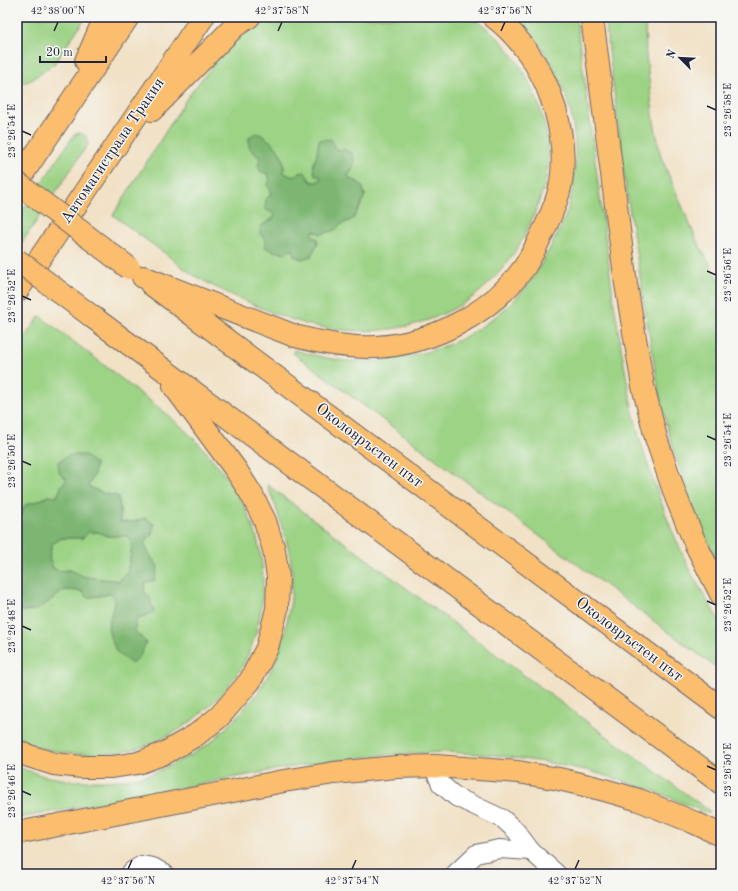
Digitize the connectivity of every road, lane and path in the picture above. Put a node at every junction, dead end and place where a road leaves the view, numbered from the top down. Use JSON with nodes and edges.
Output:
{"nodes":[{"id":1,"x":105,"y":17,"type":"edge"},
{"id":2,"x":128,"y":17,"type":"edge"},
{"id":3,"x":203,"y":17,"type":"edge"},
{"id":4,"x":249,"y":17,"type":"edge"},
{"id":5,"x":494,"y":17,"type":"edge"},
{"id":6,"x":592,"y":17,"type":"edge"},
{"id":7,"x":62,"y":113,"type":"junction"},
{"id":8,"x":115,"y":148,"type":"junction"},
{"id":9,"x":17,"y":182,"type":"edge"},
{"id":10,"x":17,"y":260,"type":"edge"},
{"id":11,"x":136,"y":273,"type":"junction"},
{"id":12,"x":17,"y":291,"type":"edge"},
{"id":13,"x":160,"y":367,"type":"junction"},
{"id":14,"x":721,"y":594,"type":"edge"},
{"id":15,"x":721,"y":708,"type":"edge"},
{"id":16,"x":17,"y":751,"type":"edge"},
{"id":17,"x":436,"y":766,"type":"junction"},
{"id":18,"x":721,"y":783,"type":"edge"},
{"id":19,"x":17,"y":833,"type":"edge"},
{"id":20,"x":721,"y":835,"type":"edge"},
{"id":21,"x":531,"y":851,"type":"junction"},
{"id":22,"x":130,"y":874,"type":"edge"},
{"id":23,"x":165,"y":874,"type":"edge"},
{"id":24,"x":455,"y":874,"type":"edge"},
{"id":25,"x":557,"y":874,"type":"edge"}],
"edges":[{"from":1,"to":7,"type":"highway"},
{"from":2,"to":7,"type":"highway"},
{"from":3,"to":8,"type":"highway","name":"Автомагистрала Тракия"},
{"from":4,"to":8,"type":"highway"},
{"from":5,"to":11,"type":"highway"},
{"from":6,"to":14,"type":"highway"},
{"from":7,"to":9,"type":"highway"},
{"from":8,"to":12,"type":"highway","name":"Автомагистрала Тракия"},
{"from":9,"to":11,"type":"highway","name":"Околовръстен път","bridge":true},
{"from":10,"to":13,"type":"highway","bridge":true},
{"from":11,"to":15,"type":"highway","name":"Околовръстен път"},
{"from":13,"to":16,"type":"highway"},
{"from":13,"to":18,"type":"highway"},
{"from":17,"to":19,"type":"highway"},
{"from":17,"to":20,"type":"highway"},
{"from":17,"to":21,"type":"street"},
{"from":21,"to":24,"type":"street"},
{"from":21,"to":25,"type":"street"},
{"from":22,"to":23,"type":"street"}]}
